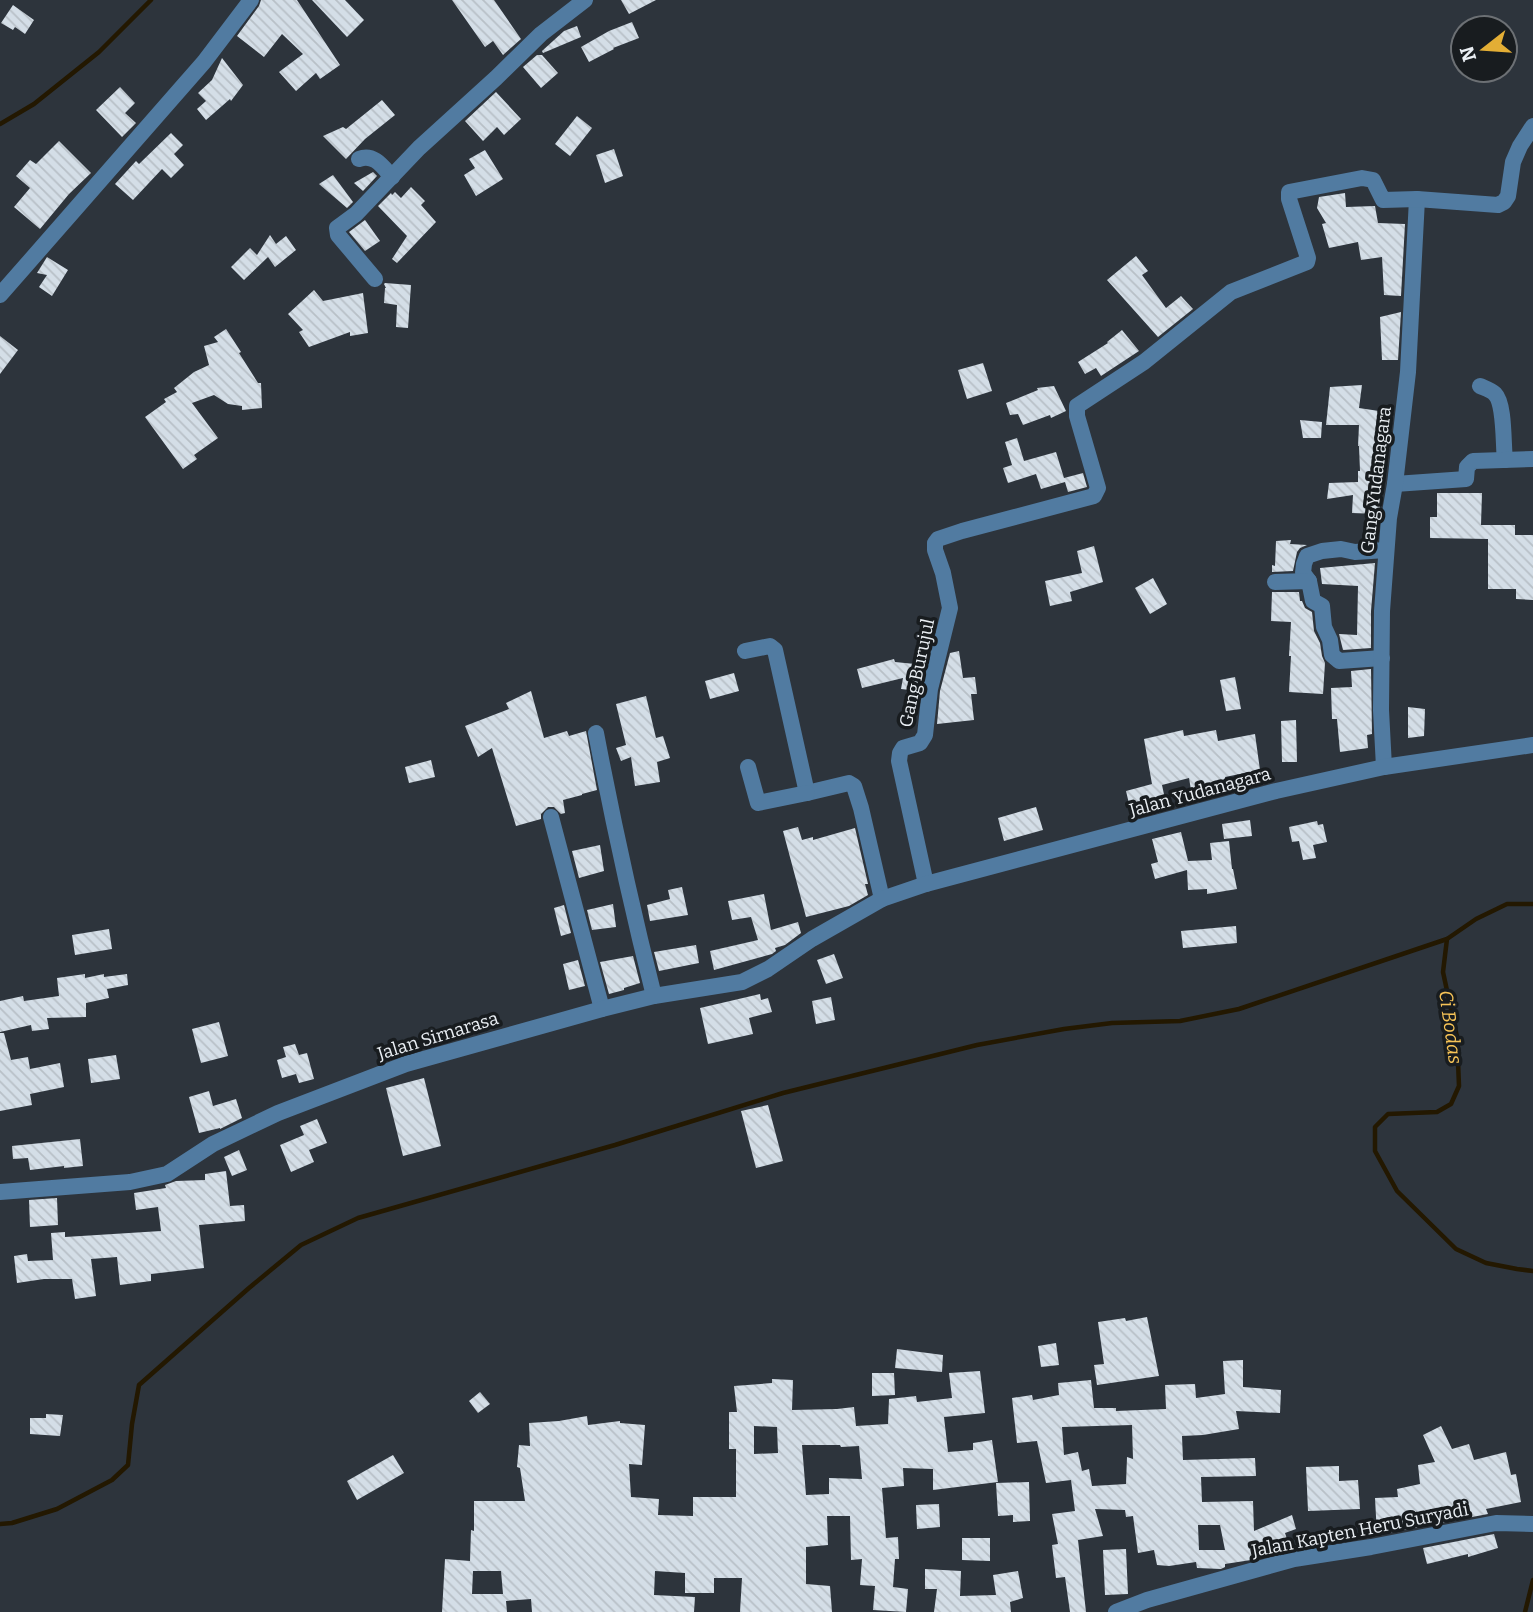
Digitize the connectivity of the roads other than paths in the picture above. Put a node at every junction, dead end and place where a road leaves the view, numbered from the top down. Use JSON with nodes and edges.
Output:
{"nodes":[{"id":1,"x":251,"y":0,"type":"edge"},
{"id":2,"x":585,"y":0,"type":"edge"},
{"id":3,"x":1533,"y":126,"type":"edge"},
{"id":4,"x":359,"y":159,"type":"dead end"},
{"id":5,"x":392,"y":177,"type":"junction"},
{"id":6,"x":1417,"y":199,"type":"junction"},
{"id":7,"x":375,"y":279,"type":"dead end"},
{"id":8,"x":0,"y":295,"type":"edge"},
{"id":9,"x":1480,"y":386,"type":"dead end"},
{"id":10,"x":1533,"y":459,"type":"edge"},
{"id":11,"x":1505,"y":460,"type":"junction"},
{"id":12,"x":1395,"y":484,"type":"junction"},
{"id":13,"x":1386,"y":551,"type":"junction"},
{"id":14,"x":1309,"y":581,"type":"junction"},
{"id":15,"x":1275,"y":582,"type":"dead end"},
{"id":16,"x":745,"y":651,"type":"dead end"},
{"id":17,"x":1382,"y":658,"type":"junction"},
{"id":18,"x":596,"y":733,"type":"dead end"},
{"id":19,"x":1533,"y":744,"type":"edge"},
{"id":20,"x":748,"y":767,"type":"dead end"},
{"id":21,"x":1384,"y":767,"type":"junction"},
{"id":22,"x":807,"y":793,"type":"junction"},
{"id":23,"x":551,"y":817,"type":"dead end"},
{"id":24,"x":926,"y":884,"type":"junction"},
{"id":25,"x":883,"y":899,"type":"junction"},
{"id":26,"x":654,"y":996,"type":"junction"},
{"id":27,"x":602,"y":1009,"type":"junction"},
{"id":28,"x":0,"y":1192,"type":"edge"},
{"id":29,"x":1530,"y":1524,"type":"edge"},
{"id":30,"x":1116,"y":1612,"type":"edge"}],
"edges":[{"from":1,"to":8,"type":"street"},
{"from":2,"to":5,"type":"street"},
{"from":3,"to":6,"type":"street"},
{"from":4,"to":5,"type":"street"},
{"from":5,"to":7,"type":"street"},
{"from":6,"to":12,"type":"street","name":"Gang Yudanagara"},
{"from":6,"to":24,"type":"street","name":"Gang Burujul"},
{"from":9,"to":11,"type":"street"},
{"from":10,"to":11,"type":"street"},
{"from":11,"to":12,"type":"street"},
{"from":12,"to":13,"type":"street","name":"Gang Yudanagara"},
{"from":13,"to":14,"type":"street"},
{"from":13,"to":17,"type":"street","name":"Gang Yudanagara"},
{"from":14,"to":15,"type":"street"},
{"from":14,"to":17,"type":"street"},
{"from":16,"to":22,"type":"street"},
{"from":17,"to":21,"type":"street","name":"Gang Yudanagara"},
{"from":18,"to":26,"type":"street"},
{"from":19,"to":21,"type":"street","name":"Jalan Yudanagara"},
{"from":20,"to":22,"type":"street"},
{"from":21,"to":24,"type":"street","name":"Jalan Yudanagara"},
{"from":22,"to":25,"type":"street"},
{"from":23,"to":27,"type":"street"},
{"from":24,"to":25,"type":"street","name":"Jalan Yudanagara"},
{"from":25,"to":26,"type":"street","name":"Jalan Sirnarasa"},
{"from":26,"to":27,"type":"street","name":"Jalan Sirnarasa"},
{"from":27,"to":28,"type":"street","name":"Jalan Sirnarasa"},
{"from":29,"to":30,"type":"street","name":"Jalan Kapten Heru Suryadi"}]}
